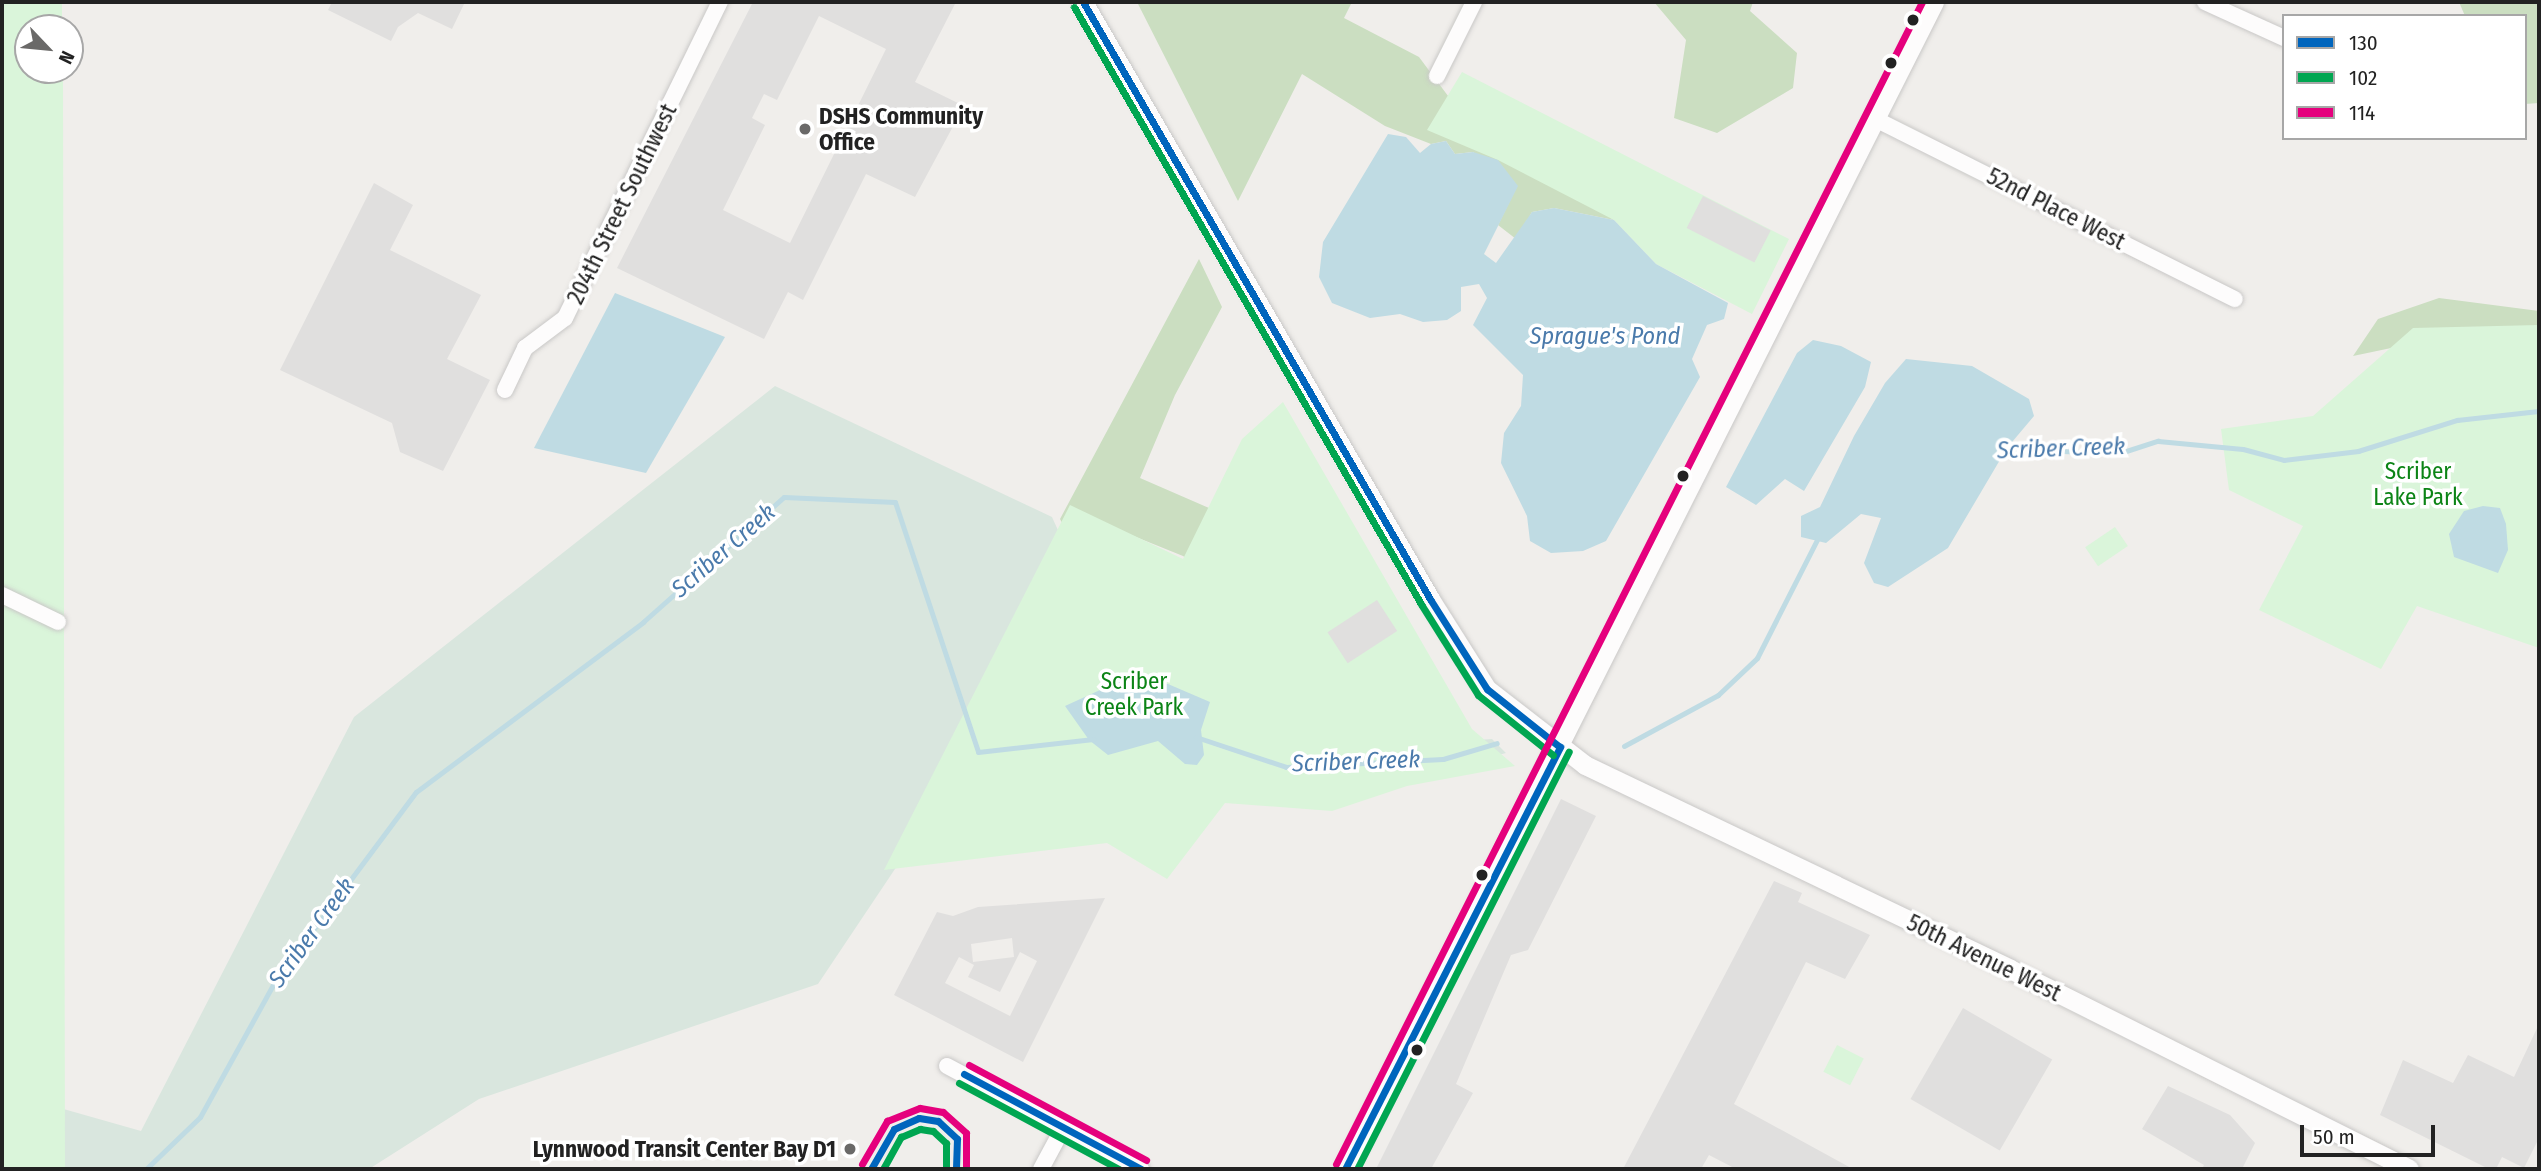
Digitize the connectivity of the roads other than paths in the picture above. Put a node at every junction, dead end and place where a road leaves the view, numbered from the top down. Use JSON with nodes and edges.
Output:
{"nodes":[{"id":1,"x":720,"y":2,"type":"edge"},
{"id":2,"x":1083,"y":2,"type":"edge"},
{"id":3,"x":1474,"y":2,"type":"edge"},
{"id":4,"x":1934,"y":2,"type":"edge"},
{"id":5,"x":2205,"y":2,"type":"edge"},
{"id":6,"x":2282,"y":37,"type":"edge"},
{"id":7,"x":1437,"y":76,"type":"dead end"},
{"id":8,"x":1877,"y":120,"type":"junction"},
{"id":9,"x":2235,"y":299,"type":"dead end"},
{"id":10,"x":505,"y":390,"type":"dead end"},
{"id":11,"x":2,"y":595,"type":"edge"},
{"id":12,"x":58,"y":622,"type":"dead end"},
{"id":13,"x":1560,"y":747,"type":"junction"},
{"id":14,"x":947,"y":1066,"type":"dead end"},
{"id":15,"x":1062,"y":1130,"type":"junction"},
{"id":16,"x":1041,"y":1169,"type":"edge"},
{"id":17,"x":1141,"y":1169,"type":"edge"},
{"id":18,"x":1345,"y":1169,"type":"edge"},
{"id":19,"x":2409,"y":1169,"type":"edge"}],
"edges":[{"from":1,"to":10,"type":"street","name":"204th Street Southwest"},
{"from":2,"to":13,"type":"street","name":"50th Avenue West"},
{"from":3,"to":7,"type":"street"},
{"from":4,"to":8,"type":"street"},
{"from":5,"to":6,"type":"street"},
{"from":8,"to":9,"type":"street","name":"52nd Place West"},
{"from":8,"to":13,"type":"street"},
{"from":11,"to":12,"type":"street"},
{"from":13,"to":18,"type":"street"},
{"from":13,"to":19,"type":"street","name":"50th Avenue West"},
{"from":14,"to":15,"type":"street"},
{"from":15,"to":16,"type":"street"},
{"from":15,"to":17,"type":"street"}]}
